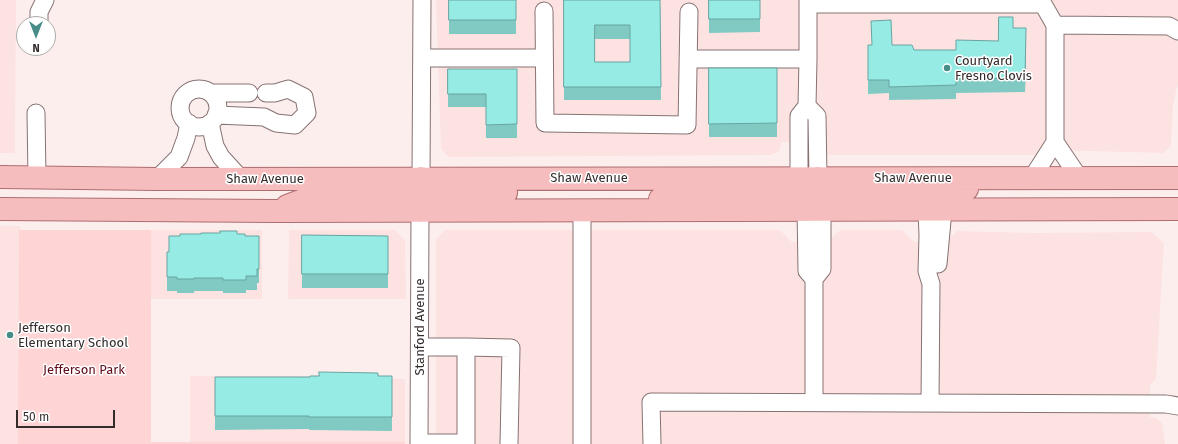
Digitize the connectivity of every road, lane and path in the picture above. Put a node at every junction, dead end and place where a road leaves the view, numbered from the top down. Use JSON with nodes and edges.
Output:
{"nodes":[{"id":1,"x":45,"y":0,"type":"edge"},
{"id":2,"x":422,"y":0,"type":"edge"},
{"id":3,"x":808,"y":2,"type":"edge"},
{"id":4,"x":544,"y":11,"type":"dead end"},
{"id":5,"x":689,"y":12,"type":"dead end"},
{"id":6,"x":39,"y":16,"type":"edge"},
{"id":7,"x":1054,"y":25,"type":"junction"},
{"id":8,"x":1178,"y":31,"type":"edge"},
{"id":9,"x":422,"y":58,"type":"junction"},
{"id":10,"x":544,"y":58,"type":"junction"},
{"id":11,"x":688,"y":59,"type":"junction"},
{"id":12,"x":808,"y":59,"type":"junction"},
{"id":13,"x":211,"y":93,"type":"junction"},
{"id":14,"x":249,"y":94,"type":"dead end"},
{"id":15,"x":266,"y":94,"type":"dead end"},
{"id":16,"x":36,"y":113,"type":"dead end"},
{"id":17,"x":213,"y":119,"type":"junction"},
{"id":18,"x":189,"y":124,"type":"junction"},
{"id":19,"x":1055,"y":142,"type":"junction"},
{"id":20,"x":0,"y":177,"type":"edge"},
{"id":21,"x":36,"y":178,"type":"junction"},
{"id":22,"x":421,"y":178,"type":"junction"},
{"id":23,"x":591,"y":178,"type":"junction"},
{"id":24,"x":808,"y":178,"type":"junction"},
{"id":25,"x":1032,"y":178,"type":"junction"},
{"id":26,"x":1178,"y":178,"type":"edge"},
{"id":27,"x":157,"y":179,"type":"junction"},
{"id":28,"x":241,"y":179,"type":"junction"},
{"id":29,"x":1080,"y":179,"type":"junction"},
{"id":30,"x":0,"y":209,"type":"edge"},
{"id":31,"x":1178,"y":209,"type":"edge"},
{"id":32,"x":582,"y":210,"type":"junction"},
{"id":33,"x":814,"y":210,"type":"junction"},
{"id":34,"x":935,"y":210,"type":"junction"},
{"id":35,"x":275,"y":211,"type":"junction"},
{"id":36,"x":420,"y":211,"type":"junction"},
{"id":37,"x":420,"y":347,"type":"junction"},
{"id":38,"x":466,"y":348,"type":"junction"},
{"id":39,"x":814,"y":402,"type":"junction"},
{"id":40,"x":930,"y":403,"type":"junction"},
{"id":41,"x":1178,"y":406,"type":"edge"},
{"id":42,"x":419,"y":443,"type":"edge"},
{"id":43,"x":466,"y":443,"type":"edge"},
{"id":44,"x":509,"y":444,"type":"edge"},
{"id":45,"x":582,"y":444,"type":"edge"},
{"id":46,"x":652,"y":444,"type":"edge"}],
"edges":[{"from":1,"to":6,"type":"street"},
{"from":2,"to":9,"type":"street"},
{"from":3,"to":7,"type":"street"},
{"from":3,"to":12,"type":"street"},
{"from":4,"to":10,"type":"street"},
{"from":5,"to":11,"type":"street"},
{"from":7,"to":8,"type":"street"},
{"from":7,"to":19,"type":"street"},
{"from":9,"to":10,"type":"street"},
{"from":9,"to":22,"type":"street"},
{"from":10,"to":11,"type":"street"},
{"from":11,"to":12,"type":"street"},
{"from":12,"to":24,"type":"street"},
{"from":13,"to":14,"type":"street"},
{"from":13,"to":17,"type":"street"},
{"from":13,"to":18,"type":"street"},
{"from":15,"to":17,"type":"street"},
{"from":16,"to":21,"type":"street"},
{"from":17,"to":18,"type":"street"},
{"from":17,"to":28,"type":"street"},
{"from":18,"to":27,"type":"street"},
{"from":19,"to":25,"type":"street"},
{"from":19,"to":29,"type":"street"},
{"from":20,"to":21,"type":"main road","name":"Shaw Avenue"},
{"from":21,"to":27,"type":"main road","name":"Shaw Avenue"},
{"from":22,"to":23,"type":"main road","name":"Shaw Avenue"},
{"from":22,"to":28,"type":"main road","name":"Shaw Avenue"},
{"from":22,"to":35,"type":"main road"},
{"from":23,"to":24,"type":"main road","name":"Shaw Avenue"},
{"from":23,"to":36,"type":"main road"},
{"from":24,"to":25,"type":"main road","name":"Shaw Avenue"},
{"from":24,"to":32,"type":"main road"},
{"from":25,"to":29,"type":"main road","name":"Shaw Avenue"},
{"from":25,"to":33,"type":"main road"},
{"from":26,"to":29,"type":"main road","name":"Shaw Avenue"},
{"from":27,"to":28,"type":"main road","name":"Shaw Avenue"},
{"from":30,"to":35,"type":"main road"},
{"from":31,"to":34,"type":"main road"},
{"from":32,"to":33,"type":"main road"},
{"from":32,"to":36,"type":"main road"},
{"from":32,"to":45,"type":"street"},
{"from":33,"to":34,"type":"main road"},
{"from":33,"to":39,"type":"street"},
{"from":34,"to":40,"type":"street"},
{"from":35,"to":36,"type":"main road"},
{"from":36,"to":37,"type":"street","name":"Stanford Avenue"},
{"from":37,"to":38,"type":"street"},
{"from":37,"to":42,"type":"street","name":"Stanford Avenue"},
{"from":38,"to":43,"type":"street"},
{"from":38,"to":44,"type":"street"},
{"from":39,"to":40,"type":"street"},
{"from":39,"to":46,"type":"street"},
{"from":40,"to":41,"type":"street"},
{"from":42,"to":43,"type":"street"}]}
